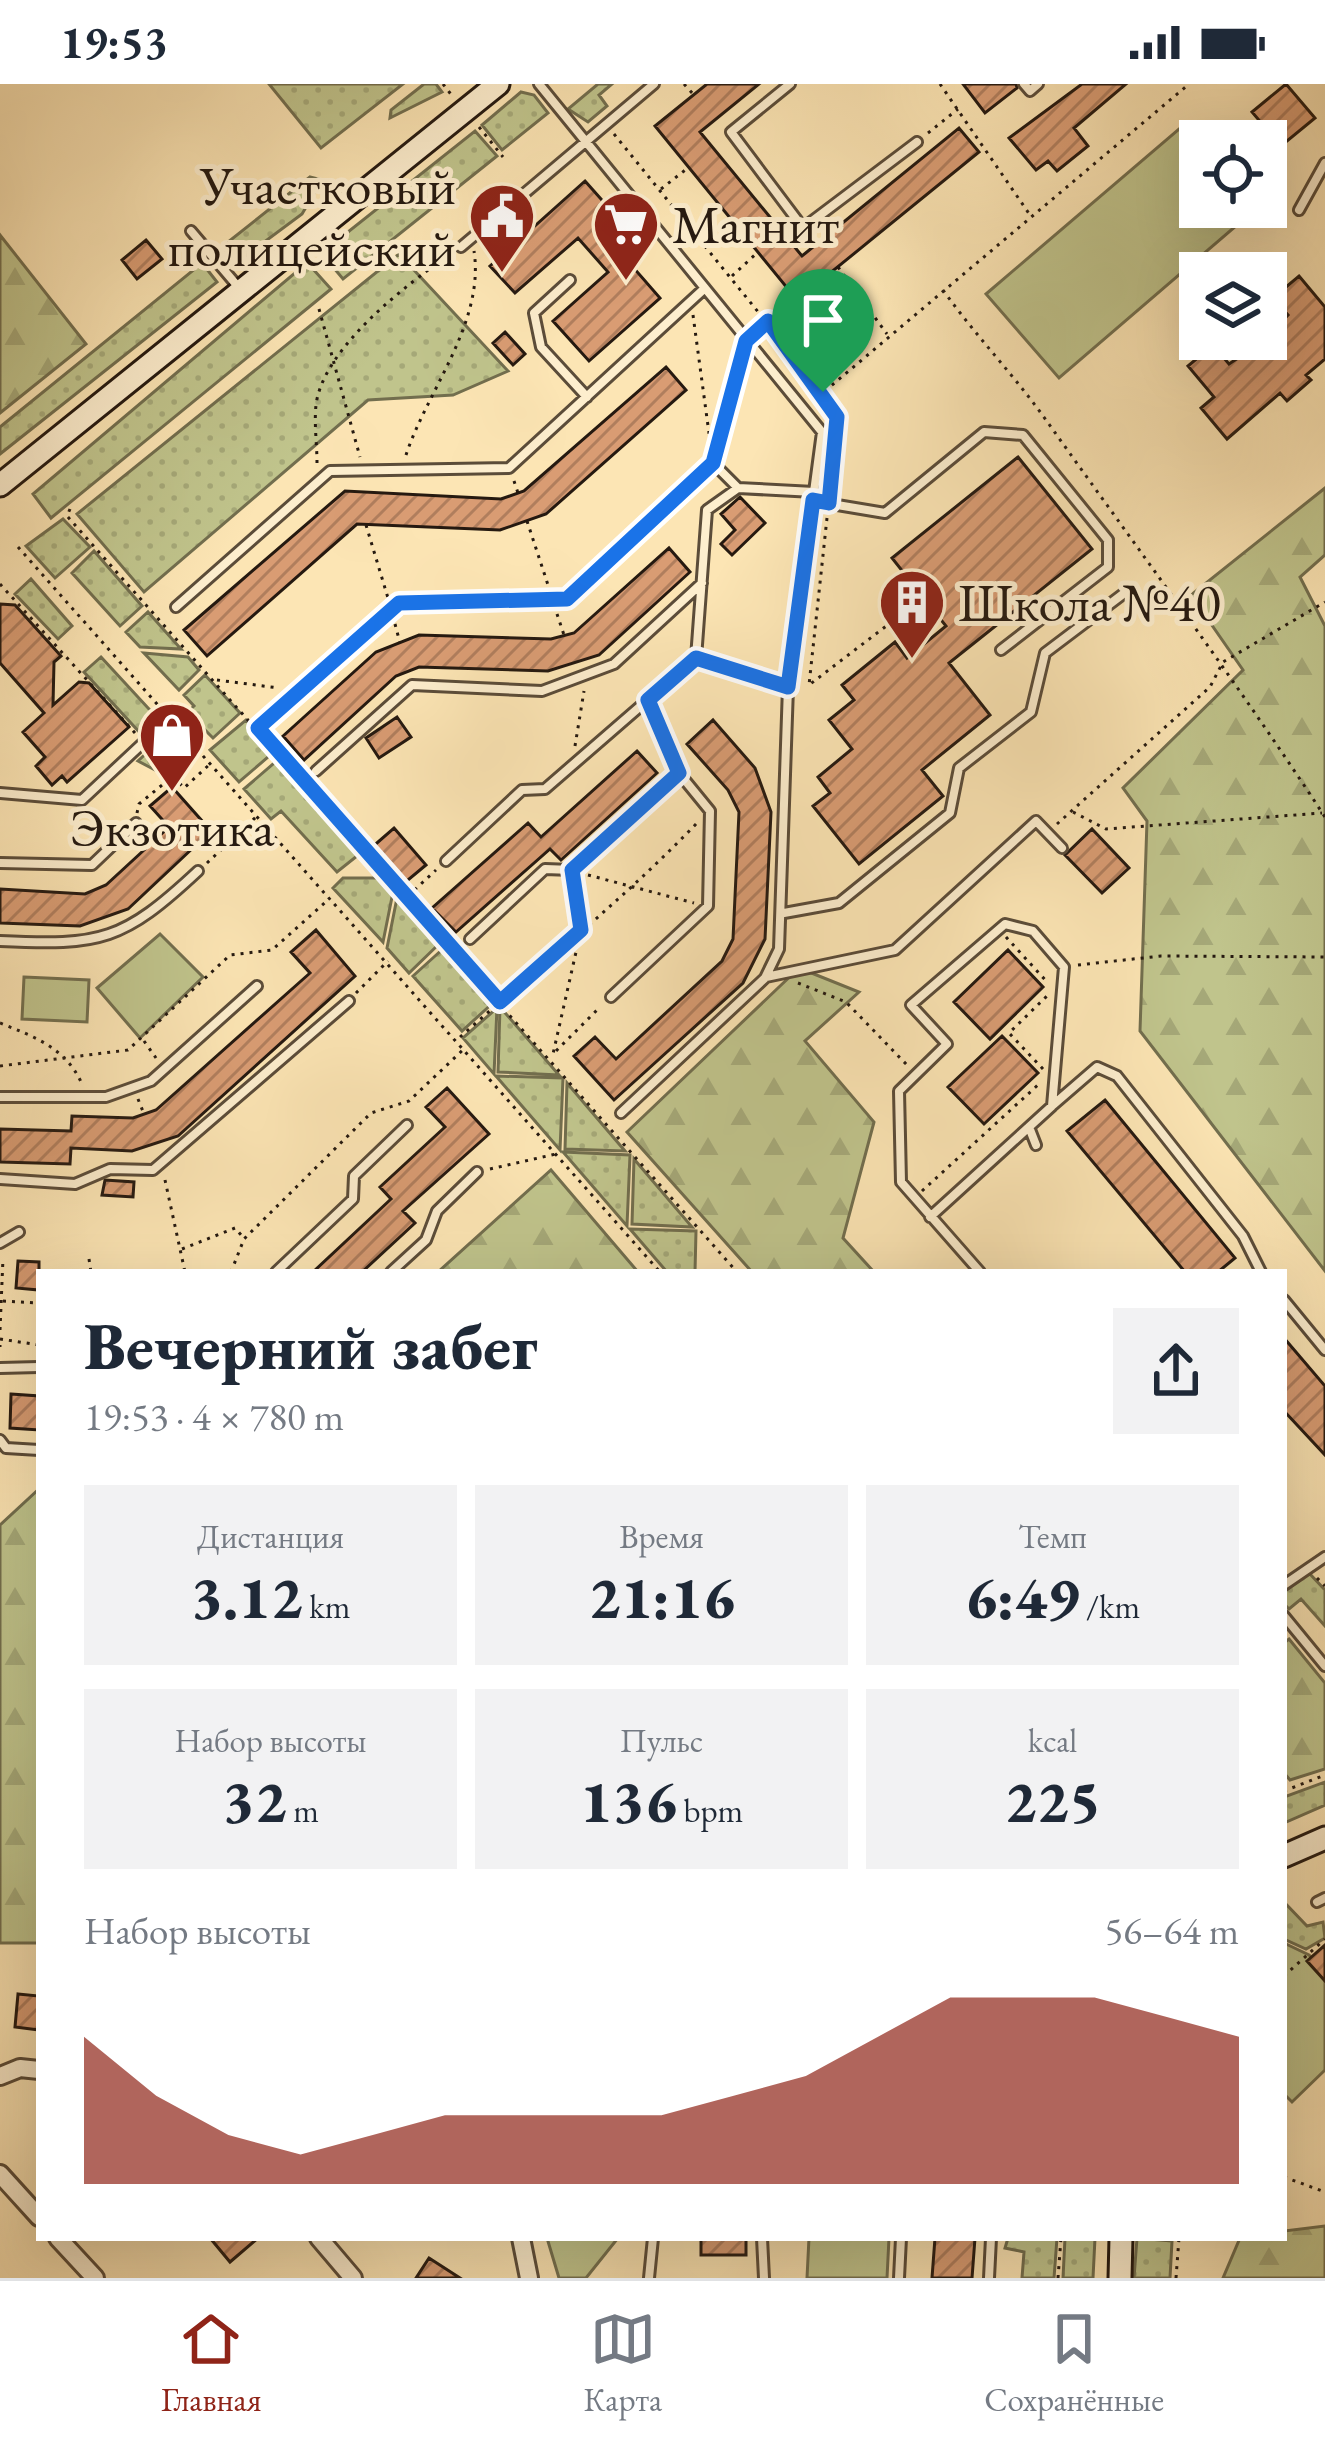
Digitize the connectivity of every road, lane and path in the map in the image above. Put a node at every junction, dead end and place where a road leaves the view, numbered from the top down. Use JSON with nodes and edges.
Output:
{"nodes":[{"id":1,"x":498,"y":84,"type":"edge"},
{"id":2,"x":539,"y":84,"type":"edge"},
{"id":3,"x":654,"y":84,"type":"edge"},
{"id":4,"x":684,"y":84,"type":"edge"},
{"id":5,"x":790,"y":84,"type":"edge"},
{"id":6,"x":940,"y":84,"type":"edge"},
{"id":7,"x":1024,"y":84,"type":"edge"},
{"id":8,"x":1038,"y":84,"type":"edge"},
{"id":9,"x":1189,"y":84,"type":"edge"},
{"id":10,"x":694,"y":95,"type":"dead end"},
{"id":11,"x":959,"y":108,"type":"junction"},
{"id":12,"x":605,"y":124,"type":"junction"},
{"id":13,"x":585,"y":140,"type":"junction"},
{"id":14,"x":917,"y":142,"type":"joint"},
{"id":15,"x":1325,"y":163,"type":"edge"},
{"id":16,"x":689,"y":167,"type":"dead end"},
{"id":17,"x":660,"y":190,"type":"junction"},
{"id":18,"x":1299,"y":210,"type":"dead end"},
{"id":19,"x":1031,"y":217,"type":"junction"},
{"id":20,"x":190,"y":231,"type":"dead end"},
{"id":21,"x":472,"y":237,"type":"junction"},
{"id":22,"x":461,"y":247,"type":"joint"},
{"id":23,"x":758,"y":252,"type":"dead end"},
{"id":24,"x":838,"y":268,"type":"dead end"},
{"id":25,"x":730,"y":278,"type":"junction"},
{"id":26,"x":570,"y":280,"type":"dead end"},
{"id":27,"x":705,"y":288,"type":"junction"},
{"id":28,"x":944,"y":290,"type":"junction"},
{"id":29,"x":243,"y":292,"type":"junction"},
{"id":30,"x":691,"y":301,"type":"junction"},
{"id":31,"x":319,"y":309,"type":"dead end"},
{"id":32,"x":768,"y":321,"type":"junction"},
{"id":33,"x":889,"y":337,"type":"junction"},
{"id":34,"x":746,"y":341,"type":"junction"},
{"id":35,"x":334,"y":361,"type":"junction"},
{"id":36,"x":823,"y":392,"type":"junction"},
{"id":37,"x":587,"y":397,"type":"junction"},
{"id":38,"x":713,"y":463,"type":"junction"},
{"id":39,"x":364,"y":470,"type":"junction"},
{"id":40,"x":402,"y":470,"type":"junction"},
{"id":41,"x":317,"y":482,"type":"junction"},
{"id":42,"x":0,"y":485,"type":"edge"},
{"id":43,"x":738,"y":488,"type":"junction"},
{"id":44,"x":814,"y":496,"type":"junction"},
{"id":45,"x":829,"y":503,"type":"junction"},
{"id":46,"x":70,"y":508,"type":"dead end"},
{"id":47,"x":527,"y":521,"type":"dead end"},
{"id":48,"x":366,"y":525,"type":"dead end"},
{"id":49,"x":17,"y":547,"type":"dead end"},
{"id":50,"x":0,"y":584,"type":"edge"},
{"id":51,"x":701,"y":584,"type":"junction"},
{"id":52,"x":1131,"y":588,"type":"dead end"},
{"id":53,"x":553,"y":600,"type":"junction"},
{"id":54,"x":1325,"y":602,"type":"edge"},
{"id":55,"x":176,"y":607,"type":"dead end"},
{"id":56,"x":391,"y":610,"type":"junction"},
{"id":57,"x":898,"y":617,"type":"dead end"},
{"id":58,"x":564,"y":635,"type":"dead end"},
{"id":59,"x":400,"y":643,"type":"dead end"},
{"id":60,"x":1001,"y":650,"type":"dead end"},
{"id":61,"x":696,"y":658,"type":"junction"},
{"id":62,"x":1223,"y":662,"type":"junction"},
{"id":63,"x":586,"y":674,"type":"junction"},
{"id":64,"x":215,"y":680,"type":"junction"},
{"id":65,"x":788,"y":687,"type":"junction"},
{"id":66,"x":294,"y":694,"type":"junction"},
{"id":67,"x":648,"y":700,"type":"junction"},
{"id":68,"x":258,"y":728,"type":"junction"},
{"id":69,"x":143,"y":742,"type":"joint"},
{"id":70,"x":211,"y":763,"type":"junction"},
{"id":71,"x":572,"y":766,"type":"junction"},
{"id":72,"x":316,"y":771,"type":"dead end"},
{"id":73,"x":679,"y":773,"type":"junction"},
{"id":74,"x":0,"y":793,"type":"edge"},
{"id":75,"x":710,"y":811,"type":"junction"},
{"id":76,"x":1071,"y":812,"type":"junction"},
{"id":77,"x":259,"y":815,"type":"junction"},
{"id":78,"x":1324,"y":815,"type":"edge"},
{"id":79,"x":136,"y":823,"type":"joint"},
{"id":80,"x":1047,"y":833,"type":"junction"},
{"id":81,"x":1062,"y":848,"type":"dead end"},
{"id":82,"x":446,"y":861,"type":"joint"},
{"id":83,"x":0,"y":863,"type":"edge"},
{"id":84,"x":572,"y":870,"type":"junction"},
{"id":85,"x":198,"y":871,"type":"joint"},
{"id":86,"x":632,"y":890,"type":"junction"},
{"id":87,"x":332,"y":897,"type":"junction"},
{"id":88,"x":407,"y":897,"type":"junction"},
{"id":89,"x":708,"y":906,"type":"junction"},
{"id":90,"x":784,"y":913,"type":"junction"},
{"id":91,"x":581,"y":930,"type":"junction"},
{"id":92,"x":1005,"y":936,"type":"dead end"},
{"id":93,"x":470,"y":939,"type":"dead end"},
{"id":94,"x":0,"y":941,"type":"edge"},
{"id":95,"x":1325,"y":957,"type":"edge"},
{"id":96,"x":389,"y":960,"type":"junction"},
{"id":97,"x":1064,"y":967,"type":"junction"},
{"id":98,"x":776,"y":975,"type":"junction"},
{"id":99,"x":765,"y":977,"type":"junction"},
{"id":100,"x":256,"y":986,"type":"dead end"},
{"id":101,"x":611,"y":997,"type":"joint"},
{"id":102,"x":349,"y":1001,"type":"joint"},
{"id":103,"x":500,"y":1002,"type":"junction"},
{"id":104,"x":0,"y":1023,"type":"edge"},
{"id":105,"x":459,"y":1038,"type":"junction"},
{"id":106,"x":143,"y":1039,"type":"junction"},
{"id":107,"x":466,"y":1047,"type":"junction"},
{"id":108,"x":551,"y":1056,"type":"junction"},
{"id":109,"x":72,"y":1061,"type":"junction"},
{"id":110,"x":0,"y":1066,"type":"edge"},
{"id":111,"x":164,"y":1069,"type":"junction"},
{"id":112,"x":916,"y":1074,"type":"junction"},
{"id":113,"x":133,"y":1088,"type":"junction"},
{"id":114,"x":0,"y":1097,"type":"edge"},
{"id":115,"x":87,"y":1097,"type":"junction"},
{"id":116,"x":1052,"y":1106,"type":"junction"},
{"id":117,"x":144,"y":1114,"type":"dead end"},
{"id":118,"x":621,"y":1114,"type":"dead end"},
{"id":119,"x":406,"y":1125,"type":"dead end"},
{"id":120,"x":1029,"y":1127,"type":"junction"},
{"id":121,"x":1036,"y":1144,"type":"dead end"},
{"id":122,"x":558,"y":1153,"type":"junction"},
{"id":123,"x":162,"y":1164,"type":"junction"},
{"id":124,"x":478,"y":1172,"type":"joint"},
{"id":125,"x":0,"y":1179,"type":"edge"},
{"id":126,"x":912,"y":1181,"type":"dead end"},
{"id":127,"x":930,"y":1217,"type":"junction"},
{"id":128,"x":19,"y":1232,"type":"dead end"},
{"id":129,"x":244,"y":1239,"type":"junction"},
{"id":130,"x":2,"y":1243,"type":"edge"},
{"id":131,"x":180,"y":1250,"type":"junction"},
{"id":132,"x":89,"y":1259,"type":"dead end"},
{"id":133,"x":91,"y":1269,"type":"edge"},
{"id":134,"x":184,"y":1269,"type":"edge"},
{"id":135,"x":232,"y":1269,"type":"edge"},
{"id":136,"x":279,"y":1269,"type":"edge"},
{"id":137,"x":394,"y":1269,"type":"edge"},
{"id":138,"x":657,"y":1269,"type":"edge"},
{"id":139,"x":734,"y":1269,"type":"edge"},
{"id":140,"x":977,"y":1269,"type":"edge"},
{"id":141,"x":1260,"y":1269,"type":"edge"},
{"id":142,"x":1,"y":1301,"type":"edge"},
{"id":143,"x":36,"y":1303,"type":"edge"},
{"id":144,"x":1287,"y":1304,"type":"edge"},
{"id":145,"x":0,"y":1330,"type":"edge"},
{"id":146,"x":0,"y":1343,"type":"edge"},
{"id":147,"x":36,"y":1345,"type":"edge"},
{"id":148,"x":1325,"y":1350,"type":"edge"},
{"id":149,"x":36,"y":1367,"type":"edge"},
{"id":150,"x":0,"y":1368,"type":"edge"},
{"id":151,"x":0,"y":1440,"type":"edge"},
{"id":152,"x":36,"y":1450,"type":"edge"},
{"id":153,"x":1325,"y":1557,"type":"edge"},
{"id":154,"x":1287,"y":1583,"type":"edge"},
{"id":155,"x":1287,"y":1620,"type":"edge"},
{"id":156,"x":1325,"y":1666,"type":"edge"},
{"id":157,"x":1325,"y":1775,"type":"edge"},
{"id":158,"x":1287,"y":1790,"type":"edge"},
{"id":159,"x":1325,"y":1838,"type":"edge"},
{"id":160,"x":1287,"y":1855,"type":"edge"},
{"id":161,"x":1325,"y":1939,"type":"edge"},
{"id":162,"x":1287,"y":1973,"type":"edge"},
{"id":163,"x":36,"y":2070,"type":"edge"},
{"id":164,"x":0,"y":2077,"type":"edge"},
{"id":165,"x":0,"y":2174,"type":"edge"},
{"id":166,"x":1287,"y":2177,"type":"edge"},
{"id":167,"x":1325,"y":2192,"type":"edge"},
{"id":168,"x":36,"y":2214,"type":"edge"},
{"id":169,"x":61,"y":2241,"type":"edge"},
{"id":170,"x":322,"y":2241,"type":"edge"},
{"id":171,"x":521,"y":2241,"type":"edge"},
{"id":172,"x":653,"y":2241,"type":"edge"},
{"id":173,"x":762,"y":2241,"type":"edge"},
{"id":174,"x":901,"y":2241,"type":"edge"},
{"id":175,"x":991,"y":2241,"type":"edge"},
{"id":176,"x":1061,"y":2241,"type":"edge"},
{"id":177,"x":1121,"y":2241,"type":"edge"},
{"id":178,"x":1179,"y":2241,"type":"edge"},
{"id":179,"x":94,"y":2278,"type":"edge"},
{"id":180,"x":353,"y":2278,"type":"edge"},
{"id":181,"x":529,"y":2278,"type":"edge"},
{"id":182,"x":649,"y":2278,"type":"edge"},
{"id":183,"x":764,"y":2278,"type":"edge"},
{"id":184,"x":899,"y":2278,"type":"edge"},
{"id":185,"x":988,"y":2278,"type":"edge"},
{"id":186,"x":1058,"y":2278,"type":"edge"},
{"id":187,"x":1120,"y":2278,"type":"edge"},
{"id":188,"x":1176,"y":2278,"type":"edge"}],
"edges":[{"from":1,"to":29,"type":"main road"},
{"from":2,"to":13,"type":"lane"},
{"from":3,"to":12,"type":"lane"},
{"from":4,"to":10,"type":"path"},
{"from":5,"to":14,"type":"lane"},
{"from":6,"to":11,"type":"path"},
{"from":7,"to":8,"type":"lane"},
{"from":9,"to":19,"type":"path"},
{"from":11,"to":14,"type":"path"},
{"from":11,"to":19,"type":"path"},
{"from":12,"to":13,"type":"lane"},
{"from":12,"to":17,"type":"path"},
{"from":13,"to":21,"type":"lane"},
{"from":13,"to":27,"type":"lane"},
{"from":15,"to":18,"type":"lane"},
{"from":16,"to":17,"type":"path"},
{"from":17,"to":25,"type":"path"},
{"from":19,"to":28,"type":"path"},
{"from":20,"to":29,"type":"lane"},
{"from":21,"to":22,"type":"lane"},
{"from":21,"to":40,"type":"path"},
{"from":22,"to":35,"type":"path"},
{"from":23,"to":25,"type":"path"},
{"from":24,"to":33,"type":"path"},
{"from":25,"to":32,"type":"path"},
{"from":26,"to":37,"type":"lane"},
{"from":27,"to":30,"type":"lane"},
{"from":27,"to":34,"type":"lane"},
{"from":28,"to":33,"type":"path"},
{"from":28,"to":62,"type":"path"},
{"from":29,"to":42,"type":"main road"},
{"from":30,"to":37,"type":"lane"},
{"from":30,"to":38,"type":"path"},
{"from":31,"to":35,"type":"path"},
{"from":32,"to":34,"type":"path"},
{"from":32,"to":36,"type":"path"},
{"from":33,"to":36,"type":"path"},
{"from":34,"to":38,"type":"path"},
{"from":34,"to":44,"type":"lane"},
{"from":35,"to":39,"type":"path"},
{"from":35,"to":41,"type":"path"},
{"from":36,"to":45,"type":"path"},
{"from":37,"to":40,"type":"lane"},
{"from":38,"to":43,"type":"lane"},
{"from":38,"to":53,"type":"lane"},
{"from":39,"to":40,"type":"lane"},
{"from":39,"to":41,"type":"lane"},
{"from":41,"to":55,"type":"lane"},
{"from":43,"to":44,"type":"lane"},
{"from":43,"to":51,"type":"lane"},
{"from":44,"to":45,"type":"lane"},
{"from":44,"to":65,"type":"lane"},
{"from":45,"to":57,"type":"path"},
{"from":45,"to":60,"type":"lane"},
{"from":46,"to":64,"type":"path"},
{"from":47,"to":53,"type":"path"},
{"from":48,"to":56,"type":"path"},
{"from":49,"to":70,"type":"path"},
{"from":50,"to":69,"type":"path"},
{"from":51,"to":61,"type":"lane"},
{"from":51,"to":63,"type":"lane"},
{"from":52,"to":90,"type":"lane"},
{"from":53,"to":56,"type":"lane"},
{"from":53,"to":58,"type":"path"},
{"from":54,"to":62,"type":"path"},
{"from":56,"to":59,"type":"path"},
{"from":56,"to":66,"type":"lane"},
{"from":61,"to":65,"type":"lane"},
{"from":61,"to":67,"type":"lane"},
{"from":62,"to":76,"type":"path"},
{"from":62,"to":78,"type":"path"},
{"from":63,"to":71,"type":"path"},
{"from":63,"to":72,"type":"lane"},
{"from":64,"to":66,"type":"path"},
{"from":64,"to":68,"type":"path"},
{"from":65,"to":90,"type":"lane"},
{"from":66,"to":68,"type":"path"},
{"from":67,"to":71,"type":"lane"},
{"from":67,"to":73,"type":"lane"},
{"from":68,"to":88,"type":"path"},
{"from":69,"to":74,"type":"lane"},
{"from":70,"to":77,"type":"path"},
{"from":70,"to":79,"type":"path"},
{"from":71,"to":82,"type":"lane"},
{"from":73,"to":75,"type":"lane"},
{"from":73,"to":84,"type":"lane"},
{"from":75,"to":86,"type":"path"},
{"from":75,"to":89,"type":"lane"},
{"from":76,"to":78,"type":"path"},
{"from":76,"to":80,"type":"path"},
{"from":77,"to":85,"type":"path"},
{"from":77,"to":87,"type":"path"},
{"from":79,"to":83,"type":"lane"},
{"from":80,"to":81,"type":"lane"},
{"from":80,"to":98,"type":"lane"},
{"from":82,"to":88,"type":"path"},
{"from":84,"to":86,"type":"path"},
{"from":84,"to":91,"type":"path"},
{"from":84,"to":93,"type":"lane"},
{"from":85,"to":94,"type":"lane"},
{"from":86,"to":89,"type":"path"},
{"from":86,"to":91,"type":"path"},
{"from":87,"to":96,"type":"path"},
{"from":87,"to":106,"type":"path"},
{"from":88,"to":103,"type":"path"},
{"from":89,"to":101,"type":"lane"},
{"from":90,"to":99,"type":"lane"},
{"from":91,"to":103,"type":"path"},
{"from":91,"to":108,"type":"path"},
{"from":92,"to":126,"type":"path"},
{"from":95,"to":97,"type":"path"},
{"from":96,"to":102,"type":"path"},
{"from":96,"to":105,"type":"path"},
{"from":97,"to":112,"type":"lane"},
{"from":97,"to":116,"type":"lane"},
{"from":98,"to":99,"type":"lane"},
{"from":98,"to":112,"type":"path"},
{"from":99,"to":118,"type":"lane"},
{"from":100,"to":111,"type":"lane"},
{"from":101,"to":108,"type":"path"},
{"from":102,"to":123,"type":"lane"},
{"from":103,"to":105,"type":"path"},
{"from":103,"to":108,"type":"path"},
{"from":104,"to":109,"type":"path"},
{"from":105,"to":107,"type":"path"},
{"from":106,"to":109,"type":"path"},
{"from":106,"to":111,"type":"path"},
{"from":107,"to":122,"type":"path"},
{"from":107,"to":129,"type":"path"},
{"from":108,"to":139,"type":"path"},
{"from":109,"to":110,"type":"path"},
{"from":109,"to":115,"type":"path"},
{"from":111,"to":113,"type":"lane"},
{"from":112,"to":127,"type":"lane"},
{"from":113,"to":115,"type":"lane"},
{"from":113,"to":117,"type":"path"},
{"from":114,"to":115,"type":"lane"},
{"from":116,"to":120,"type":"lane"},
{"from":116,"to":141,"type":"lane"},
{"from":119,"to":136,"type":"lane"},
{"from":120,"to":121,"type":"lane"},
{"from":120,"to":127,"type":"lane"},
{"from":122,"to":124,"type":"path"},
{"from":122,"to":138,"type":"path"},
{"from":123,"to":125,"type":"lane"},
{"from":123,"to":131,"type":"path"},
{"from":124,"to":137,"type":"lane"},
{"from":127,"to":140,"type":"lane"},
{"from":128,"to":130,"type":"lane"},
{"from":129,"to":131,"type":"path"},
{"from":129,"to":135,"type":"path"},
{"from":130,"to":142,"type":"path"},
{"from":131,"to":134,"type":"path"},
{"from":132,"to":133,"type":"path"},
{"from":142,"to":143,"type":"path"},
{"from":142,"to":145,"type":"path"},
{"from":144,"to":148,"type":"lane"},
{"from":146,"to":147,"type":"path"},
{"from":149,"to":150,"type":"lane"},
{"from":151,"to":152,"type":"lane"},
{"from":153,"to":154,"type":"lane"},
{"from":155,"to":156,"type":"lane"},
{"from":157,"to":158,"type":"path"},
{"from":159,"to":160,"type":"main road"},
{"from":161,"to":162,"type":"path"},
{"from":163,"to":164,"type":"street"},
{"from":165,"to":168,"type":"street"},
{"from":166,"to":167,"type":"path"},
{"from":169,"to":179,"type":"street"},
{"from":170,"to":180,"type":"street"},
{"from":171,"to":181,"type":"street"},
{"from":172,"to":182,"type":"lane"},
{"from":173,"to":183,"type":"lane"},
{"from":174,"to":184,"type":"lane"},
{"from":175,"to":185,"type":"lane"},
{"from":176,"to":186,"type":"path"},
{"from":177,"to":187,"type":"main road"},
{"from":178,"to":188,"type":"path"}]}
